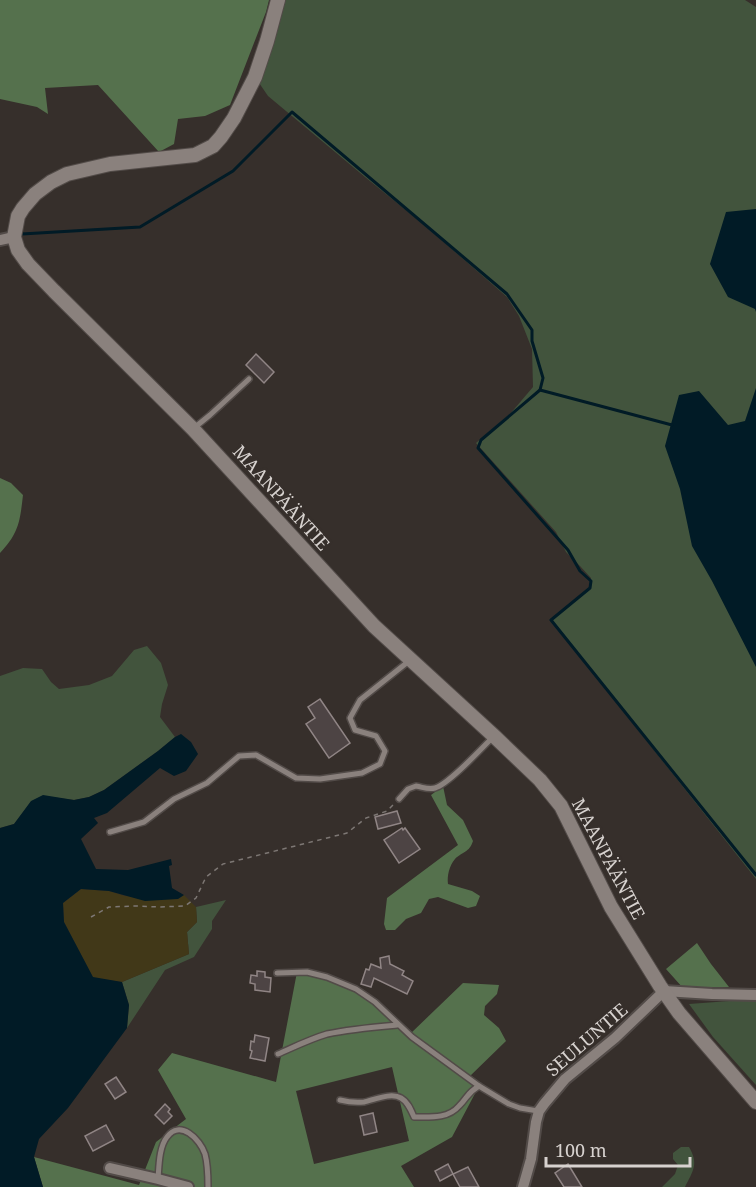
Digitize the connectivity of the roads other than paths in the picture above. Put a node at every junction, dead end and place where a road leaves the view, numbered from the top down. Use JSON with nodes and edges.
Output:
{"nodes":[{"id":1,"x":278,"y":0,"type":"edge"},
{"id":2,"x":14,"y":237,"type":"junction"},
{"id":3,"x":0,"y":240,"type":"edge"},
{"id":4,"x":249,"y":379,"type":"dead end"},
{"id":5,"x":193,"y":429,"type":"junction"},
{"id":6,"x":410,"y":659,"type":"junction"},
{"id":7,"x":494,"y":736,"type":"junction"},
{"id":8,"x":399,"y":799,"type":"road end"},
{"id":9,"x":110,"y":832,"type":"dead end"},
{"id":10,"x":277,"y":973,"type":"dead end"},
{"id":11,"x":664,"y":991,"type":"junction"},
{"id":12,"x":756,"y":995,"type":"edge"},
{"id":13,"x":397,"y":1025,"type":"junction"},
{"id":14,"x":278,"y":1054,"type":"dead end"},
{"id":15,"x":479,"y":1086,"type":"junction"},
{"id":16,"x":340,"y":1100,"type":"dead end"},
{"id":17,"x":756,"y":1102,"type":"edge"},
{"id":18,"x":539,"y":1111,"type":"junction"},
{"id":19,"x":110,"y":1168,"type":"dead end"},
{"id":20,"x":158,"y":1179,"type":"junction"},
{"id":21,"x":188,"y":1187,"type":"edge"},
{"id":22,"x":208,"y":1187,"type":"edge"},
{"id":23,"x":523,"y":1187,"type":"edge"}],
"edges":[{"from":1,"to":2,"type":"street"},
{"from":2,"to":3,"type":"street"},
{"from":2,"to":5,"type":"street","name":"MAANPÄÄNTIE"},
{"from":4,"to":5,"type":"lane"},
{"from":5,"to":6,"type":"street","name":"MAANPÄÄNTIE"},
{"from":6,"to":7,"type":"street","name":"MAANPÄÄNTIE"},
{"from":6,"to":9,"type":"lane"},
{"from":7,"to":8,"type":"lane"},
{"from":7,"to":11,"type":"street","name":"MAANPÄÄNTIE"},
{"from":10,"to":13,"type":"lane"},
{"from":11,"to":12,"type":"street"},
{"from":11,"to":17,"type":"street","name":"MAANPÄÄNTIE"},
{"from":11,"to":18,"type":"street","name":"SEULUNTIE"},
{"from":13,"to":14,"type":"lane"},
{"from":13,"to":15,"type":"lane"},
{"from":15,"to":16,"type":"lane"},
{"from":15,"to":18,"type":"lane"},
{"from":18,"to":23,"type":"street","name":"SEULUNTIE"},
{"from":19,"to":20,"type":"street"},
{"from":20,"to":21,"type":"street"},
{"from":20,"to":22,"type":"lane"}]}
